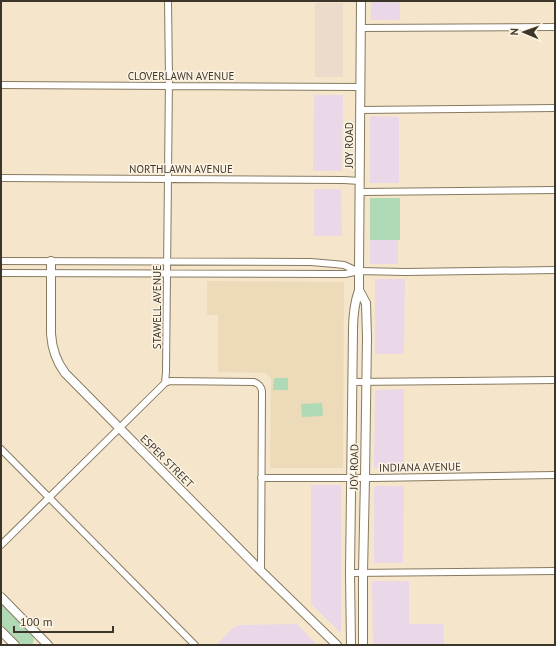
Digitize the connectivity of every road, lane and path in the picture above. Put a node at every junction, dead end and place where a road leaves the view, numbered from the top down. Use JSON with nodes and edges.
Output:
{"nodes":[{"id":1,"x":168,"y":1,"type":"edge"},
{"id":2,"x":361,"y":1,"type":"edge"},
{"id":3,"x":555,"y":27,"type":"edge"},
{"id":4,"x":361,"y":28,"type":"junction"},
{"id":5,"x":1,"y":84,"type":"edge"},
{"id":6,"x":169,"y":85,"type":"junction"},
{"id":7,"x":360,"y":87,"type":"junction"},
{"id":8,"x":555,"y":108,"type":"edge"},
{"id":9,"x":360,"y":110,"type":"junction"},
{"id":10,"x":1,"y":178,"type":"edge"},
{"id":11,"x":168,"y":180,"type":"junction"},
{"id":12,"x":360,"y":181,"type":"junction"},
{"id":13,"x":555,"y":190,"type":"edge"},
{"id":14,"x":360,"y":192,"type":"junction"},
{"id":15,"x":1,"y":261,"type":"edge"},
{"id":16,"x":51,"y":261,"type":"junction"},
{"id":17,"x":167,"y":262,"type":"junction"},
{"id":18,"x":263,"y":262,"type":"junction"},
{"id":19,"x":555,"y":270,"type":"edge"},
{"id":20,"x":359,"y":271,"type":"junction"},
{"id":21,"x":1,"y":273,"type":"edge"},
{"id":22,"x":51,"y":273,"type":"junction"},
{"id":23,"x":167,"y":274,"type":"junction"},
{"id":24,"x":263,"y":274,"type":"junction"},
{"id":25,"x":360,"y":290,"type":"junction"},
{"id":26,"x":555,"y":380,"type":"edge"},
{"id":27,"x":165,"y":382,"type":"junction"},
{"id":28,"x":352,"y":382,"type":"junction"},
{"id":29,"x":366,"y":382,"type":"junction"},
{"id":30,"x":119,"y":428,"type":"junction"},
{"id":31,"x":1,"y":449,"type":"edge"},
{"id":32,"x":555,"y":475,"type":"edge"},
{"id":33,"x":261,"y":478,"type":"junction"},
{"id":34,"x":351,"y":478,"type":"junction"},
{"id":35,"x":365,"y":478,"type":"junction"},
{"id":36,"x":49,"y":498,"type":"junction"},
{"id":37,"x":1,"y":545,"type":"edge"},
{"id":38,"x":555,"y":571,"type":"edge"},
{"id":39,"x":261,"y":572,"type":"junction"},
{"id":40,"x":350,"y":573,"type":"junction"},
{"id":41,"x":363,"y":573,"type":"junction"},
{"id":42,"x":1,"y":597,"type":"edge"},
{"id":43,"x":1,"y":631,"type":"edge"},
{"id":44,"x":351,"y":635,"type":"junction"},
{"id":45,"x":363,"y":635,"type":"junction"},
{"id":46,"x":43,"y":643,"type":"edge"},
{"id":47,"x":15,"y":645,"type":"edge"},
{"id":48,"x":195,"y":645,"type":"edge"},
{"id":49,"x":337,"y":645,"type":"edge"},
{"id":50,"x":351,"y":645,"type":"edge"},
{"id":51,"x":363,"y":645,"type":"edge"}],
"edges":[{"from":1,"to":6,"type":"street","name":"STAWELL AVENUE"},
{"from":2,"to":4,"type":"street","name":"JOY ROAD"},
{"from":3,"to":4,"type":"street"},
{"from":4,"to":7,"type":"street","name":"JOY ROAD"},
{"from":5,"to":6,"type":"street","name":"CLOVERLAWN AVENUE"},
{"from":6,"to":7,"type":"street","name":"CLOVERLAWN AVENUE"},
{"from":6,"to":11,"type":"street","name":"STAWELL AVENUE"},
{"from":7,"to":9,"type":"street","name":"JOY ROAD"},
{"from":8,"to":9,"type":"street"},
{"from":9,"to":12,"type":"street","name":"JOY ROAD"},
{"from":10,"to":11,"type":"street","name":"NORTHLAWN AVENUE"},
{"from":11,"to":12,"type":"street","name":"NORTHLAWN AVENUE"},
{"from":11,"to":17,"type":"street","name":"STAWELL AVENUE"},
{"from":12,"to":14,"type":"street","name":"JOY ROAD"},
{"from":13,"to":14,"type":"street"},
{"from":14,"to":20,"type":"street","name":"JOY ROAD"},
{"from":15,"to":16,"type":"street"},
{"from":16,"to":17,"type":"street"},
{"from":16,"to":22,"type":"street","name":"ESPER STREET"},
{"from":17,"to":18,"type":"street"},
{"from":17,"to":23,"type":"street","name":"STAWELL AVENUE"},
{"from":18,"to":20,"type":"street"},
{"from":18,"to":24,"type":"street"},
{"from":19,"to":20,"type":"street"},
{"from":20,"to":24,"type":"street"},
{"from":20,"to":25,"type":"street","name":"JOY ROAD"},
{"from":21,"to":22,"type":"street"},
{"from":22,"to":23,"type":"street"},
{"from":22,"to":30,"type":"street","name":"ESPER STREET"},
{"from":23,"to":24,"type":"street"},
{"from":23,"to":27,"type":"street","name":"STAWELL AVENUE"},
{"from":25,"to":28,"type":"street","name":"JOY ROAD"},
{"from":25,"to":29,"type":"street","name":"JOY ROAD"},
{"from":26,"to":29,"type":"street"},
{"from":27,"to":30,"type":"street"},
{"from":27,"to":33,"type":"street"},
{"from":28,"to":29,"type":"street"},
{"from":28,"to":34,"type":"street","name":"JOY ROAD"},
{"from":29,"to":35,"type":"street","name":"JOY ROAD"},
{"from":30,"to":36,"type":"street"},
{"from":30,"to":39,"type":"street","name":"ESPER STREET"},
{"from":31,"to":36,"type":"street"},
{"from":32,"to":35,"type":"street","name":"INDIANA AVENUE"},
{"from":33,"to":34,"type":"street","name":"INDIANA AVENUE"},
{"from":33,"to":39,"type":"street"},
{"from":34,"to":35,"type":"street","name":"INDIANA AVENUE"},
{"from":34,"to":40,"type":"street","name":"JOY ROAD"},
{"from":35,"to":41,"type":"street","name":"JOY ROAD"},
{"from":36,"to":37,"type":"street"},
{"from":36,"to":48,"type":"street"},
{"from":38,"to":41,"type":"street"},
{"from":39,"to":49,"type":"street","name":"ESPER STREET"},
{"from":40,"to":41,"type":"street"},
{"from":40,"to":44,"type":"street","name":"JOY ROAD"},
{"from":41,"to":45,"type":"street","name":"JOY ROAD"},
{"from":42,"to":46,"type":"street"},
{"from":43,"to":47,"type":"street"},
{"from":44,"to":45,"type":"street"},
{"from":44,"to":50,"type":"street","name":"JOY ROAD"},
{"from":45,"to":51,"type":"street","name":"JOY ROAD"}]}
